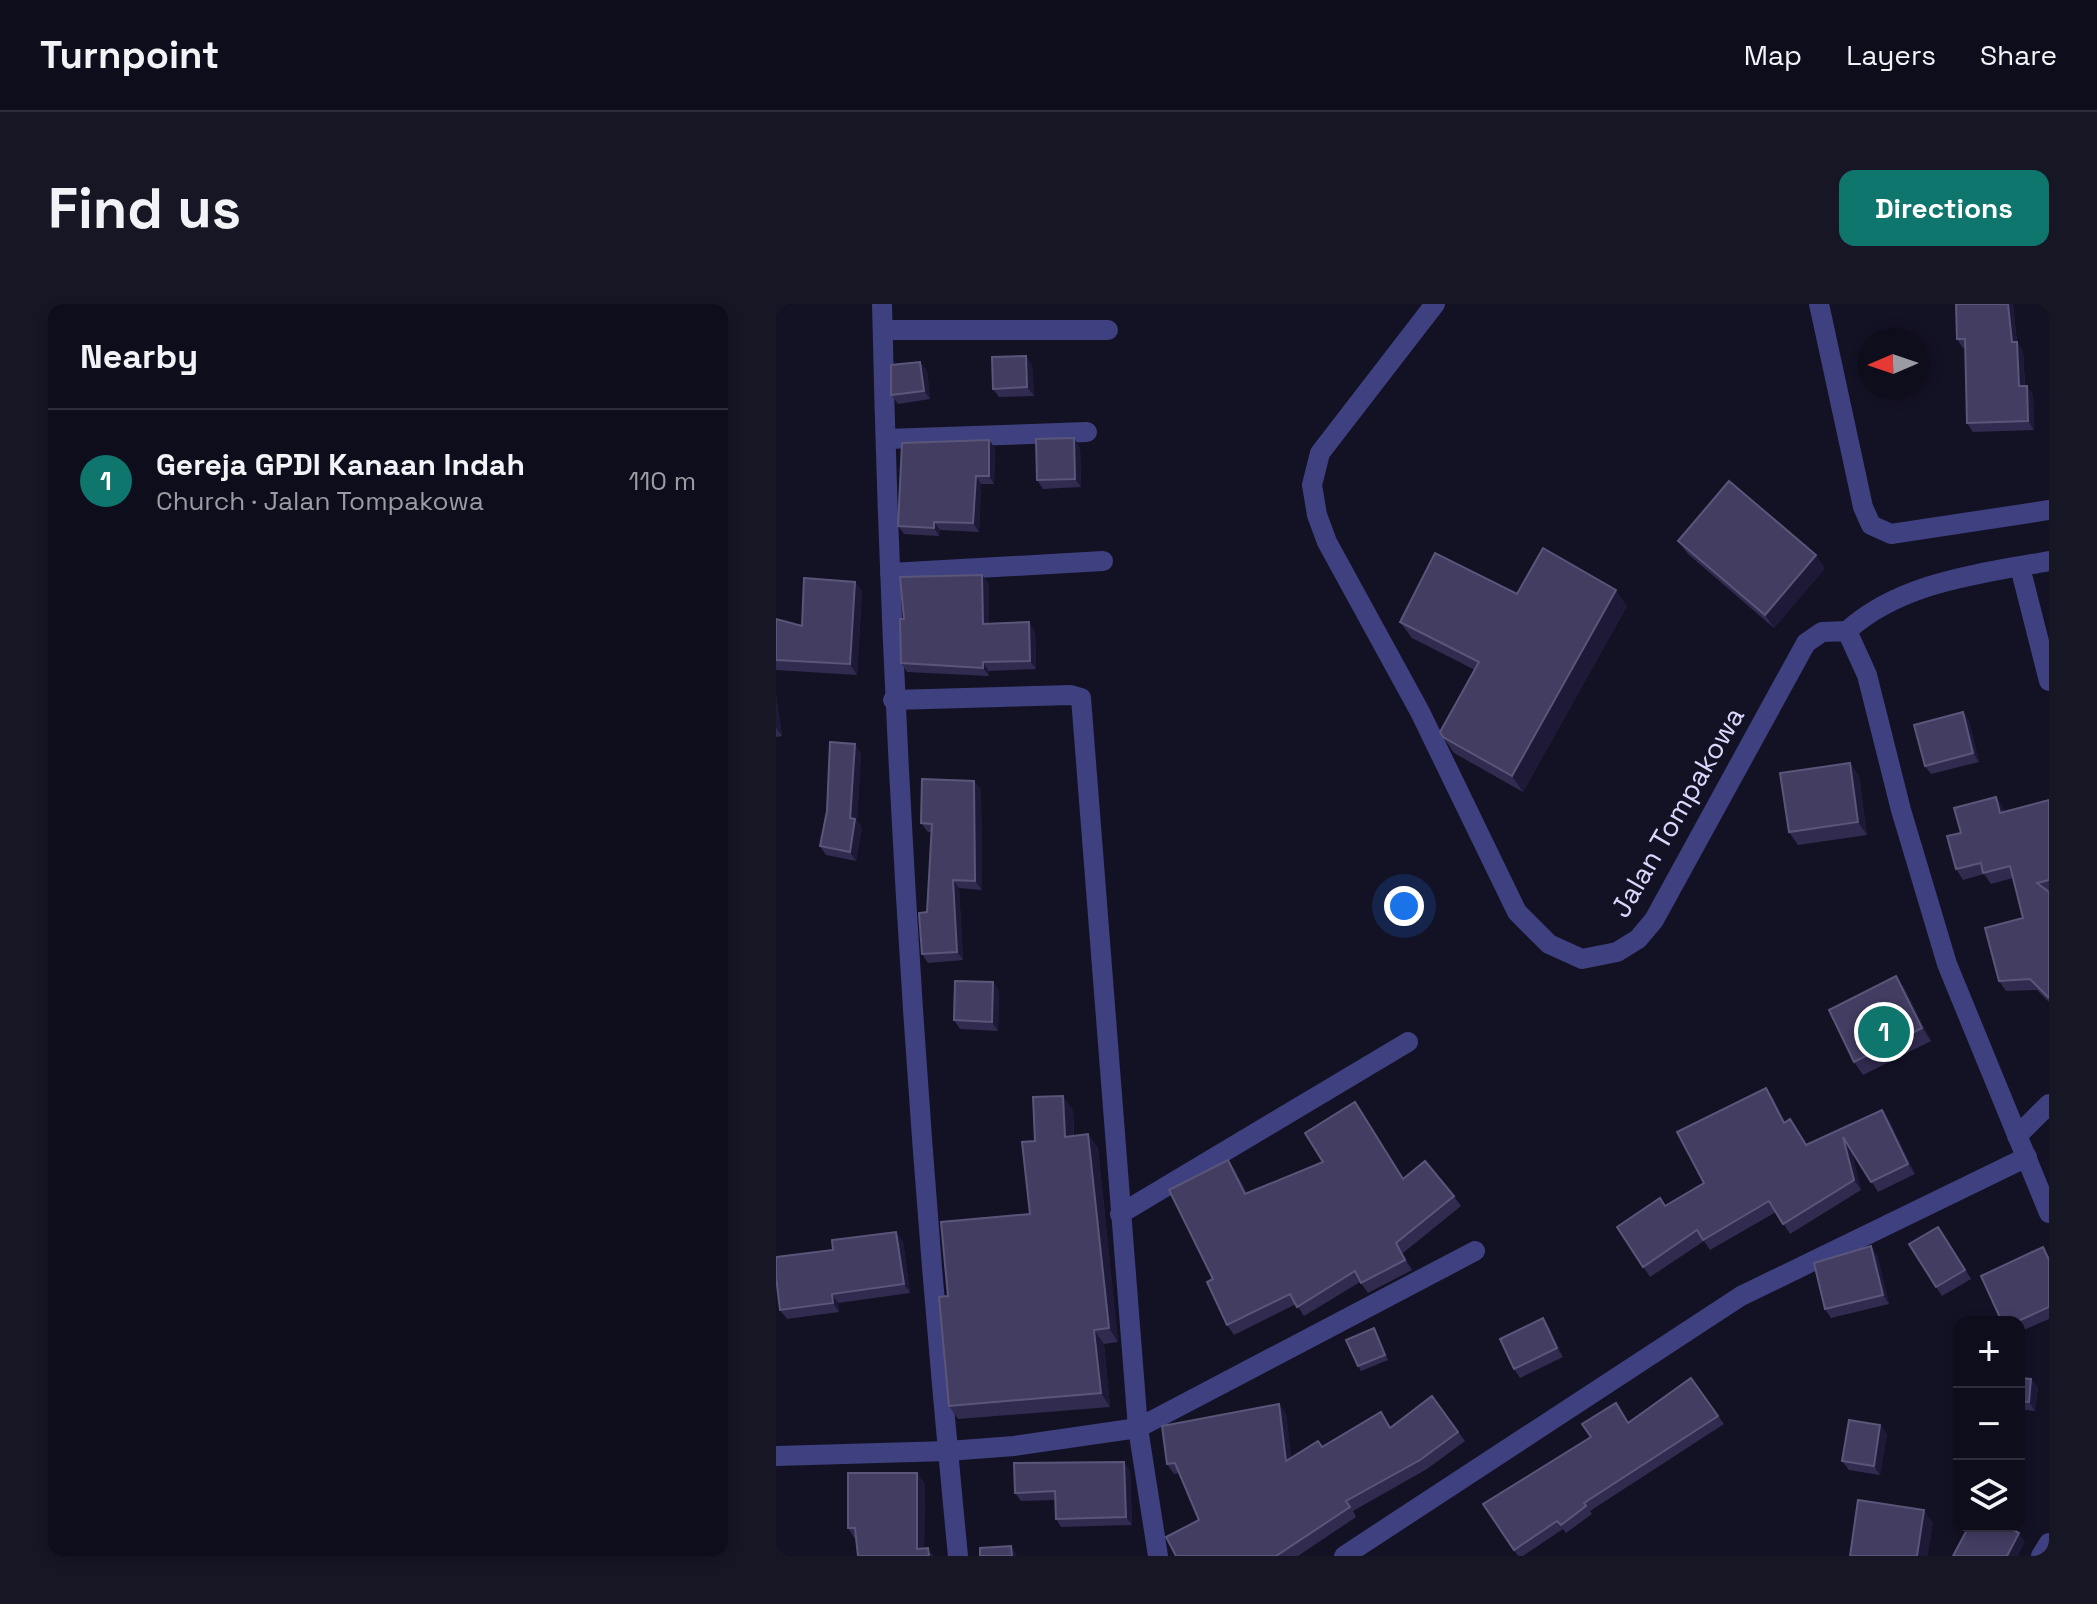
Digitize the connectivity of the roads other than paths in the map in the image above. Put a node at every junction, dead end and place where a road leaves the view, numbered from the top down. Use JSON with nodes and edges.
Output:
{"nodes":[{"id":1,"x":882,"y":304,"type":"edge"},
{"id":2,"x":1435,"y":304,"type":"edge"},
{"id":3,"x":1819,"y":304,"type":"edge"},
{"id":4,"x":883,"y":330,"type":"junction"},
{"id":5,"x":1108,"y":330,"type":"dead end"},
{"id":6,"x":1087,"y":432,"type":"dead end"},
{"id":7,"x":886,"y":439,"type":"junction"},
{"id":8,"x":2049,"y":510,"type":"edge"},
{"id":9,"x":1103,"y":561,"type":"dead end"},
{"id":10,"x":2049,"y":561,"type":"edge"},
{"id":11,"x":2020,"y":567,"type":"junction"},
{"id":12,"x":890,"y":573,"type":"junction"},
{"id":13,"x":1847,"y":631,"type":"junction"},
{"id":14,"x":2049,"y":681,"type":"edge"},
{"id":15,"x":893,"y":700,"type":"junction"},
{"id":16,"x":1408,"y":1042,"type":"dead end"},
{"id":17,"x":2049,"y":1104,"type":"edge"},
{"id":18,"x":2017,"y":1136,"type":"junction"},
{"id":19,"x":2027,"y":1157,"type":"junction"},
{"id":20,"x":2049,"y":1213,"type":"edge"},
{"id":21,"x":1120,"y":1214,"type":"junction"},
{"id":22,"x":1475,"y":1251,"type":"dead end"},
{"id":23,"x":1138,"y":1428,"type":"junction"},
{"id":24,"x":948,"y":1451,"type":"junction"},
{"id":25,"x":776,"y":1456,"type":"edge"},
{"id":26,"x":2049,"y":1543,"type":"edge"},
{"id":27,"x":958,"y":1556,"type":"edge"},
{"id":28,"x":1158,"y":1556,"type":"edge"},
{"id":29,"x":1344,"y":1556,"type":"edge"},
{"id":30,"x":2041,"y":1556,"type":"edge"}],
"edges":[{"from":1,"to":4,"type":"street"},
{"from":2,"to":13,"type":"street","name":"Jalan Tompakowa"},
{"from":3,"to":8,"type":"street"},
{"from":4,"to":5,"type":"street"},
{"from":4,"to":7,"type":"street"},
{"from":6,"to":7,"type":"street"},
{"from":7,"to":12,"type":"street"},
{"from":9,"to":12,"type":"street"},
{"from":10,"to":11,"type":"street"},
{"from":11,"to":13,"type":"street"},
{"from":11,"to":14,"type":"street"},
{"from":12,"to":15,"type":"street"},
{"from":13,"to":18,"type":"street"},
{"from":15,"to":21,"type":"street"},
{"from":15,"to":24,"type":"street"},
{"from":16,"to":21,"type":"street"},
{"from":17,"to":18,"type":"street"},
{"from":18,"to":19,"type":"street"},
{"from":19,"to":20,"type":"street"},
{"from":19,"to":29,"type":"street"},
{"from":21,"to":23,"type":"street"},
{"from":22,"to":23,"type":"street"},
{"from":23,"to":24,"type":"street"},
{"from":23,"to":28,"type":"street"},
{"from":24,"to":25,"type":"street"},
{"from":24,"to":27,"type":"street"},
{"from":26,"to":30,"type":"street"}]}
